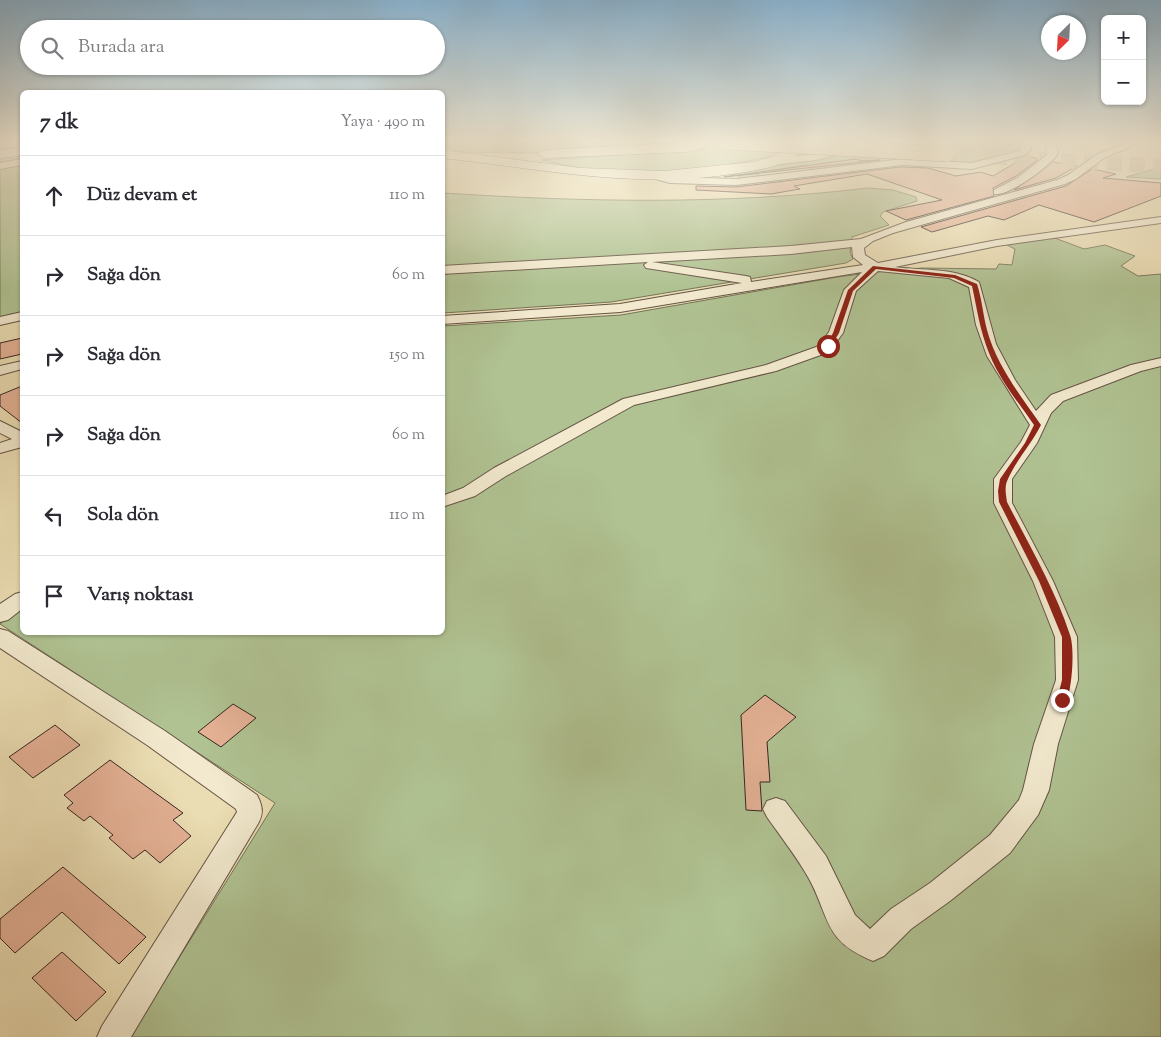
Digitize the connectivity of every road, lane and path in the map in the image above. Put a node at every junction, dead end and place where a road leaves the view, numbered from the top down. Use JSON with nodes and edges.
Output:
{"nodes":[{"id":1,"x":1002,"y":190,"type":"edge"},
{"id":2,"x":1029,"y":190,"type":"edge"},
{"id":3,"x":977,"y":204,"type":"junction"},
{"id":4,"x":1161,"y":220,"type":"edge"},
{"id":5,"x":862,"y":242,"type":"junction"},
{"id":6,"x":590,"y":261,"type":"junction"},
{"id":7,"x":875,"y":267,"type":"junction"},
{"id":8,"x":445,"y":270,"type":"edge"},
{"id":9,"x":762,"y":283,"type":"junction"},
{"id":10,"x":20,"y":316,"type":"edge"},
{"id":11,"x":445,"y":320,"type":"edge"},
{"id":12,"x":0,"y":321,"type":"edge"},
{"id":13,"x":1161,"y":362,"type":"edge"},
{"id":14,"x":20,"y":366,"type":"edge"},
{"id":15,"x":0,"y":371,"type":"edge"},
{"id":16,"x":1038,"y":425,"type":"junction"},
{"id":17,"x":0,"y":426,"type":"edge"},
{"id":18,"x":20,"y":439,"type":"edge"},
{"id":19,"x":20,"y":441,"type":"edge"},
{"id":20,"x":0,"y":448,"type":"edge"},
{"id":21,"x":445,"y":501,"type":"edge"},
{"id":22,"x":20,"y":600,"type":"edge"},
{"id":23,"x":0,"y":615,"type":"edge"},
{"id":24,"x":0,"y":637,"type":"edge"},
{"id":25,"x":776,"y":809,"type":"dead end"},
{"id":26,"x":113,"y":1037,"type":"edge"}],
"edges":[{"from":1,"to":3,"type":"street"},
{"from":2,"to":3,"type":"street"},
{"from":3,"to":5,"type":"street"},
{"from":4,"to":7,"type":"street"},
{"from":5,"to":6,"type":"street"},
{"from":5,"to":7,"type":"street"},
{"from":6,"to":8,"type":"street"},
{"from":6,"to":9,"type":"street"},
{"from":7,"to":9,"type":"street"},
{"from":7,"to":16,"type":"street"},
{"from":7,"to":21,"type":"street"},
{"from":9,"to":11,"type":"street"},
{"from":10,"to":12,"type":"street"},
{"from":13,"to":16,"type":"street"},
{"from":14,"to":15,"type":"street"},
{"from":16,"to":25,"type":"street"},
{"from":17,"to":18,"type":"street"},
{"from":19,"to":20,"type":"street"},
{"from":22,"to":23,"type":"street"},
{"from":24,"to":26,"type":"street"}]}
